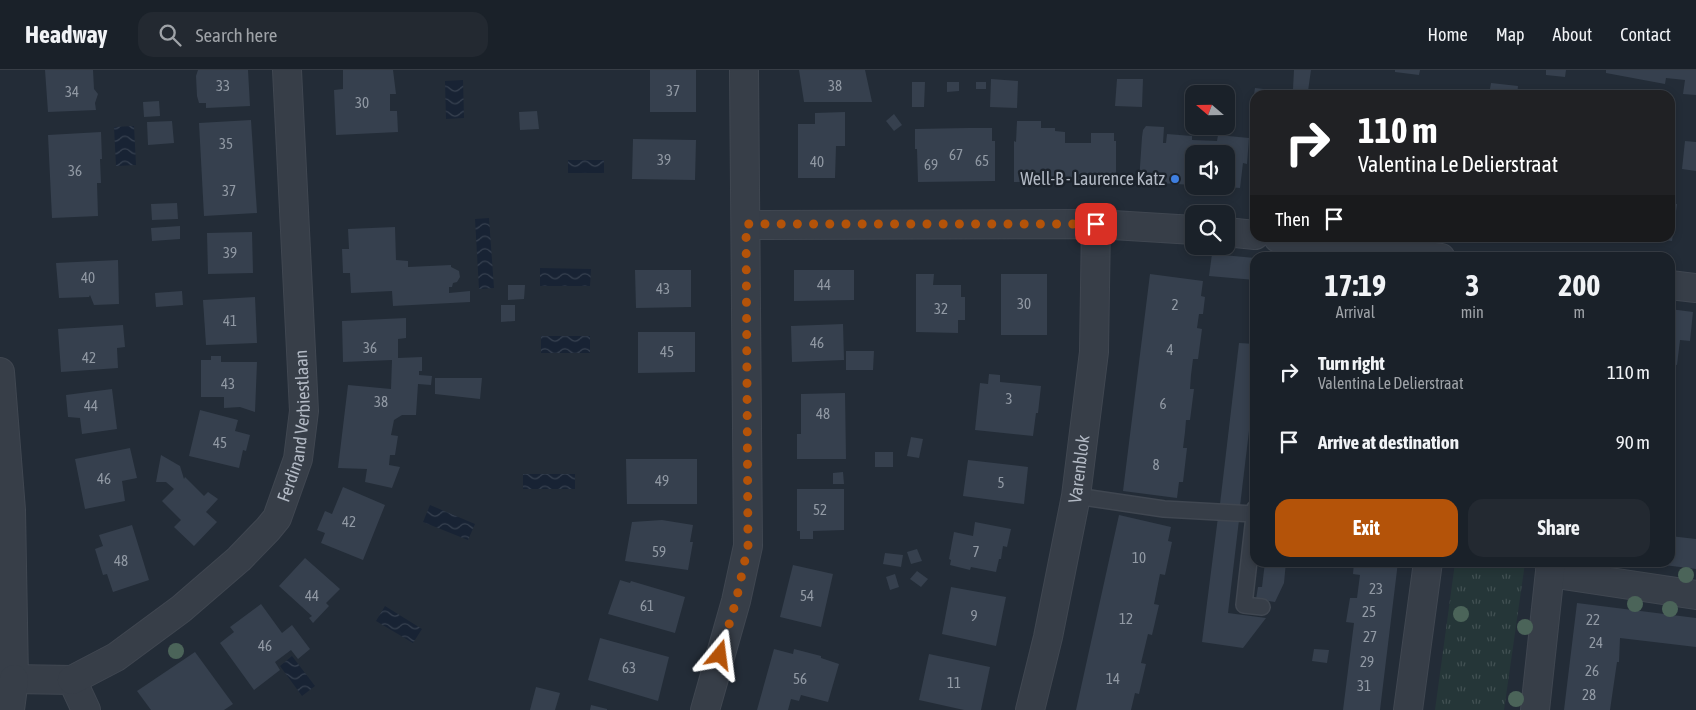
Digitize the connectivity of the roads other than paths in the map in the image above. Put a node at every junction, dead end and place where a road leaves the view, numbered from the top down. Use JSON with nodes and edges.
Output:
{"nodes":[{"id":1,"x":287,"y":70,"type":"edge"},
{"id":2,"x":744,"y":70,"type":"edge"},
{"id":3,"x":746,"y":224,"type":"junction"},
{"id":4,"x":1096,"y":224,"type":"junction"},
{"id":5,"x":1185,"y":229,"type":"edge"},
{"id":6,"x":1235,"y":233,"type":"edge"},
{"id":7,"x":1250,"y":234,"type":"edge"},
{"id":8,"x":1311,"y":242,"type":"edge"},
{"id":9,"x":1392,"y":252,"type":"edge"},
{"id":10,"x":1675,"y":286,"type":"edge"},
{"id":11,"x":1696,"y":288,"type":"edge"},
{"id":12,"x":0,"y":372,"type":"edge"},
{"id":13,"x":1076,"y":496,"type":"junction"},
{"id":14,"x":1250,"y":514,"type":"edge"},
{"id":15,"x":1250,"y":550,"type":"edge"},
{"id":16,"x":1427,"y":567,"type":"edge"},
{"id":17,"x":1551,"y":568,"type":"edge"},
{"id":18,"x":1696,"y":595,"type":"edge"},
{"id":19,"x":1262,"y":607,"type":"dead end"},
{"id":20,"x":14,"y":679,"type":"junction"},
{"id":21,"x":72,"y":680,"type":"junction"},
{"id":22,"x":10,"y":710,"type":"edge"},
{"id":23,"x":86,"y":710,"type":"edge"},
{"id":24,"x":705,"y":710,"type":"edge"},
{"id":25,"x":1030,"y":710,"type":"edge"},
{"id":26,"x":1408,"y":710,"type":"edge"},
{"id":27,"x":1535,"y":710,"type":"edge"}],
"edges":[{"from":1,"to":21,"type":"street","name":"Ferdinand Verbiestlaan"},
{"from":2,"to":3,"type":"street"},
{"from":3,"to":4,"type":"street"},
{"from":3,"to":24,"type":"street"},
{"from":4,"to":5,"type":"street"},
{"from":4,"to":13,"type":"street","name":"Varenblok"},
{"from":6,"to":7,"type":"street"},
{"from":8,"to":9,"type":"street"},
{"from":10,"to":11,"type":"street"},
{"from":12,"to":20,"type":"street"},
{"from":13,"to":14,"type":"lane"},
{"from":13,"to":25,"type":"street","name":"Varenblok"},
{"from":15,"to":19,"type":"lane"},
{"from":16,"to":26,"type":"street"},
{"from":17,"to":18,"type":"street"},
{"from":17,"to":27,"type":"street"},
{"from":20,"to":21,"type":"street"},
{"from":20,"to":22,"type":"street"},
{"from":21,"to":23,"type":"street"}]}
